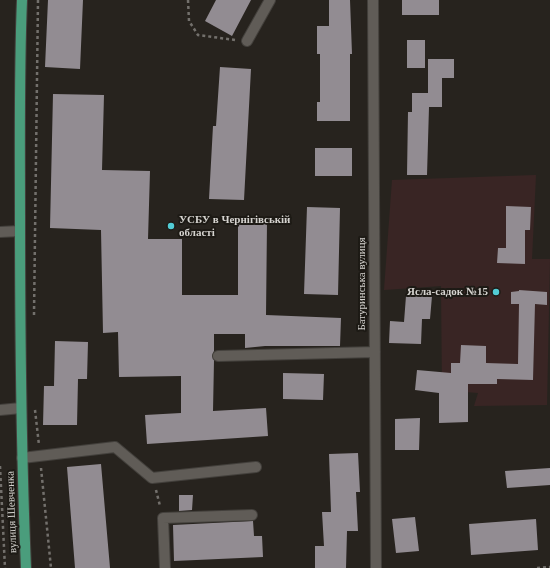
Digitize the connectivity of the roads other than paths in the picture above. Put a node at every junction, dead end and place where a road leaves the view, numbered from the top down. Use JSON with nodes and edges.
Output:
{"nodes":[{"id":1,"x":22,"y":0,"type":"edge"},
{"id":2,"x":270,"y":0,"type":"edge"},
{"id":3,"x":372,"y":0,"type":"edge"},
{"id":4,"x":248,"y":41,"type":"road end"},
{"id":5,"x":20,"y":231,"type":"junction"},
{"id":6,"x":0,"y":232,"type":"edge"},
{"id":7,"x":375,"y":352,"type":"junction"},
{"id":8,"x":218,"y":356,"type":"dead end"},
{"id":9,"x":21,"y":408,"type":"junction"},
{"id":10,"x":0,"y":410,"type":"edge"},
{"id":11,"x":22,"y":458,"type":"junction"},
{"id":12,"x":256,"y":467,"type":"dead end"},
{"id":13,"x":252,"y":515,"type":"dead end"},
{"id":14,"x":26,"y":568,"type":"edge"},
{"id":15,"x":165,"y":568,"type":"edge"},
{"id":16,"x":376,"y":568,"type":"edge"}],
"edges":[{"from":1,"to":5,"type":"main road","name":"вулиця Шевченка"},
{"from":2,"to":4,"type":"street"},
{"from":3,"to":7,"type":"street","name":"Батуринська вулиця"},
{"from":5,"to":6,"type":"street"},
{"from":5,"to":9,"type":"main road","name":"вулиця Шевченка"},
{"from":7,"to":8,"type":"street"},
{"from":7,"to":16,"type":"street","name":"Батуринська вулиця"},
{"from":9,"to":10,"type":"street"},
{"from":9,"to":11,"type":"main road","name":"вулиця Шевченка"},
{"from":11,"to":12,"type":"street"},
{"from":11,"to":14,"type":"main road","name":"вулиця Шевченка"},
{"from":13,"to":15,"type":"street"}]}
